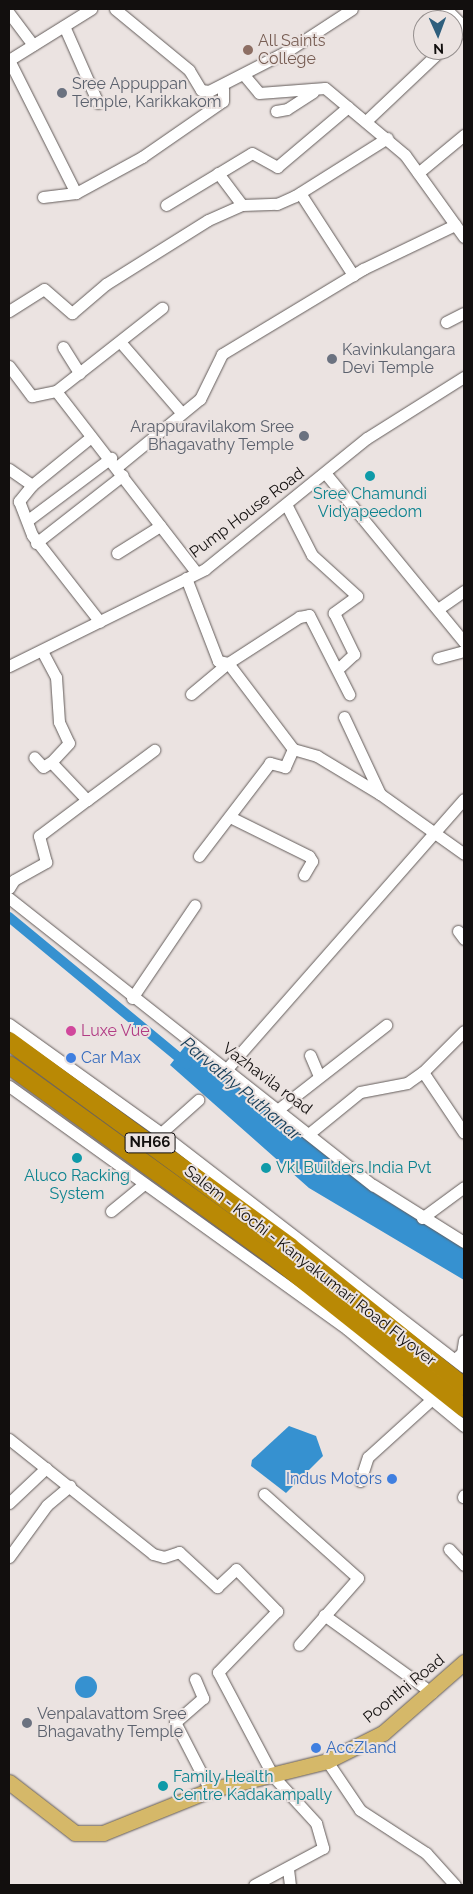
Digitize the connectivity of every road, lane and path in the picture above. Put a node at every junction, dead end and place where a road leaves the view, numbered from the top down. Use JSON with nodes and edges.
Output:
{"nodes":[{"id":1,"x":91,"y":9,"type":"edge"},
{"id":2,"x":115,"y":9,"type":"edge"},
{"id":3,"x":352,"y":9,"type":"edge"},
{"id":4,"x":446,"y":9,"type":"edge"},
{"id":5,"x":9,"y":13,"type":"edge"},
{"id":6,"x":64,"y":26,"type":"junction"},
{"id":7,"x":464,"y":28,"type":"edge"},
{"id":8,"x":33,"y":45,"type":"junction"},
{"id":9,"x":9,"y":60,"type":"edge"},
{"id":10,"x":430,"y":60,"type":"edge"},
{"id":11,"x":244,"y":75,"type":"junction"},
{"id":12,"x":222,"y":88,"type":"junction"},
{"id":13,"x":316,"y":89,"type":"junction"},
{"id":14,"x":98,"y":103,"type":"dead end"},
{"id":15,"x":348,"y":108,"type":"junction"},
{"id":16,"x":276,"y":111,"type":"dead end"},
{"id":17,"x":366,"y":121,"type":"junction"},
{"id":18,"x":464,"y":135,"type":"edge"},
{"id":19,"x":387,"y":138,"type":"junction"},
{"id":20,"x":218,"y":173,"type":"junction"},
{"id":21,"x":418,"y":173,"type":"junction"},
{"id":22,"x":76,"y":193,"type":"junction"},
{"id":23,"x":300,"y":193,"type":"junction"},
{"id":24,"x":43,"y":198,"type":"dead end"},
{"id":25,"x":166,"y":205,"type":"dead end"},
{"id":26,"x":242,"y":205,"type":"junction"},
{"id":27,"x":455,"y":226,"type":"junction"},
{"id":28,"x":464,"y":237,"type":"edge"},
{"id":29,"x":353,"y":275,"type":"junction"},
{"id":30,"x":162,"y":308,"type":"dead end"},
{"id":31,"x":9,"y":311,"type":"edge"},
{"id":32,"x":464,"y":314,"type":"edge"},
{"id":33,"x":446,"y":322,"type":"dead end"},
{"id":34,"x":122,"y":344,"type":"junction"},
{"id":35,"x":63,"y":346,"type":"dead end"},
{"id":36,"x":9,"y":366,"type":"edge"},
{"id":37,"x":79,"y":374,"type":"junction"},
{"id":38,"x":464,"y":377,"type":"edge"},
{"id":39,"x":56,"y":391,"type":"junction"},
{"id":40,"x":181,"y":412,"type":"junction"},
{"id":41,"x":91,"y":437,"type":"junction"},
{"id":42,"x":118,"y":466,"type":"junction"},
{"id":43,"x":9,"y":468,"type":"edge"},
{"id":44,"x":326,"y":474,"type":"junction"},
{"id":45,"x":32,"y":485,"type":"junction"},
{"id":46,"x":287,"y":506,"type":"junction"},
{"id":47,"x":28,"y":520,"type":"junction"},
{"id":48,"x":160,"y":526,"type":"junction"},
{"id":49,"x":36,"y":543,"type":"junction"},
{"id":50,"x":117,"y":553,"type":"dead end"},
{"id":51,"x":196,"y":572,"type":"junction"},
{"id":52,"x":186,"y":578,"type":"junction"},
{"id":53,"x":464,"y":591,"type":"edge"},
{"id":54,"x":438,"y":609,"type":"junction"},
{"id":55,"x":100,"y":622,"type":"junction"},
{"id":56,"x":464,"y":642,"type":"edge"},
{"id":57,"x":42,"y":651,"type":"junction"},
{"id":58,"x":464,"y":651,"type":"edge"},
{"id":59,"x":438,"y":658,"type":"dead end"},
{"id":60,"x":228,"y":663,"type":"junction"},
{"id":61,"x":9,"y":666,"type":"edge"},
{"id":62,"x":339,"y":668,"type":"junction"},
{"id":63,"x":190,"y":694,"type":"dead end"},
{"id":64,"x":349,"y":694,"type":"dead end"},
{"id":65,"x":344,"y":717,"type":"dead end"},
{"id":66,"x":292,"y":749,"type":"junction"},
{"id":67,"x":154,"y":750,"type":"dead end"},
{"id":68,"x":34,"y":757,"type":"dead end"},
{"id":69,"x":51,"y":762,"type":"junction"},
{"id":70,"x":380,"y":794,"type":"junction"},
{"id":71,"x":464,"y":798,"type":"edge"},
{"id":72,"x":86,"y":800,"type":"junction"},
{"id":73,"x":230,"y":817,"type":"junction"},
{"id":74,"x":435,"y":830,"type":"junction"},
{"id":75,"x":464,"y":854,"type":"edge"},
{"id":76,"x":199,"y":856,"type":"dead end"},
{"id":77,"x":304,"y":874,"type":"dead end"},
{"id":78,"x":9,"y":888,"type":"edge"},
{"id":79,"x":9,"y":898,"type":"edge"},
{"id":80,"x":195,"y":905,"type":"dead end"},
{"id":81,"x":132,"y":998,"type":"junction"},
{"id":82,"x":9,"y":1024,"type":"edge"},
{"id":83,"x":386,"y":1026,"type":"dead end"},
{"id":84,"x":464,"y":1031,"type":"edge"},
{"id":85,"x":9,"y":1041,"type":"edge"},
{"id":86,"x":310,"y":1055,"type":"dead end"},
{"id":87,"x":9,"y":1065,"type":"edge"},
{"id":88,"x":225,"y":1070,"type":"junction"},
{"id":89,"x":423,"y":1072,"type":"junction"},
{"id":90,"x":319,"y":1076,"type":"junction"},
{"id":91,"x":9,"y":1086,"type":"edge"},
{"id":92,"x":198,"y":1100,"type":"dead end"},
{"id":93,"x":276,"y":1111,"type":"junction"},
{"id":94,"x":311,"y":1132,"type":"junction"},
{"id":95,"x":161,"y":1133,"type":"junction"},
{"id":96,"x":464,"y":1133,"type":"edge"},
{"id":97,"x":144,"y":1184,"type":"junction"},
{"id":98,"x":464,"y":1187,"type":"edge"},
{"id":99,"x":111,"y":1210,"type":"dead end"},
{"id":100,"x":422,"y":1218,"type":"junction"},
{"id":101,"x":461,"y":1236,"type":"edge"},
{"id":102,"x":464,"y":1340,"type":"edge"},
{"id":103,"x":455,"y":1359,"type":"junction"},
{"id":104,"x":464,"y":1367,"type":"edge"},
{"id":105,"x":464,"y":1387,"type":"edge"},
{"id":106,"x":432,"y":1399,"type":"junction"},
{"id":107,"x":464,"y":1408,"type":"edge"},
{"id":108,"x":464,"y":1426,"type":"edge"},
{"id":109,"x":9,"y":1439,"type":"edge"},
{"id":110,"x":46,"y":1468,"type":"junction"},
{"id":111,"x":360,"y":1481,"type":"dead end"},
{"id":112,"x":70,"y":1486,"type":"junction"},
{"id":113,"x":264,"y":1494,"type":"dead end"},
{"id":114,"x":9,"y":1503,"type":"edge"},
{"id":115,"x":449,"y":1549,"type":"dead end"},
{"id":116,"x":9,"y":1557,"type":"edge"},
{"id":117,"x":464,"y":1565,"type":"edge"},
{"id":118,"x":324,"y":1616,"type":"junction"},
{"id":119,"x":300,"y":1645,"type":"dead end"},
{"id":120,"x":464,"y":1662,"type":"edge"},
{"id":121,"x":195,"y":1679,"type":"dead end"},
{"id":122,"x":432,"y":1693,"type":"junction"},
{"id":123,"x":327,"y":1761,"type":"junction"},
{"id":124,"x":274,"y":1776,"type":"junction"},
{"id":125,"x":9,"y":1782,"type":"edge"},
{"id":126,"x":210,"y":1790,"type":"junction"},
{"id":127,"x":288,"y":1869,"type":"junction"},
{"id":128,"x":254,"y":1885,"type":"edge"},
{"id":129,"x":290,"y":1885,"type":"edge"},
{"id":130,"x":455,"y":1885,"type":"edge"}],
"edges":[{"from":1,"to":6,"type":"street"},
{"from":2,"to":12,"type":"street"},
{"from":3,"to":11,"type":"street"},
{"from":4,"to":7,"type":"street"},
{"from":5,"to":8,"type":"street"},
{"from":6,"to":8,"type":"street"},
{"from":6,"to":14,"type":"street"},
{"from":8,"to":9,"type":"street"},
{"from":9,"to":22,"type":"street"},
{"from":10,"to":17,"type":"street"},
{"from":11,"to":12,"type":"street"},
{"from":11,"to":13,"type":"street"},
{"from":12,"to":22,"type":"street"},
{"from":13,"to":15,"type":"street"},
{"from":13,"to":16,"type":"street"},
{"from":15,"to":17,"type":"street"},
{"from":15,"to":20,"type":"street"},
{"from":17,"to":19,"type":"street"},
{"from":18,"to":21,"type":"street"},
{"from":19,"to":21,"type":"street"},
{"from":19,"to":23,"type":"street"},
{"from":20,"to":25,"type":"street"},
{"from":20,"to":26,"type":"street"},
{"from":21,"to":27,"type":"street"},
{"from":22,"to":24,"type":"street"},
{"from":23,"to":26,"type":"street"},
{"from":23,"to":29,"type":"street"},
{"from":26,"to":31,"type":"street"},
{"from":27,"to":28,"type":"street"},
{"from":27,"to":29,"type":"street"},
{"from":29,"to":40,"type":"street"},
{"from":30,"to":34,"type":"street"},
{"from":32,"to":33,"type":"street"},
{"from":34,"to":37,"type":"street"},
{"from":34,"to":40,"type":"street"},
{"from":35,"to":37,"type":"street"},
{"from":36,"to":39,"type":"street"},
{"from":37,"to":39,"type":"street"},
{"from":38,"to":44,"type":"street","name":"Pump House Road"},
{"from":39,"to":41,"type":"street"},
{"from":40,"to":42,"type":"street"},
{"from":41,"to":42,"type":"street"},
{"from":41,"to":45,"type":"street"},
{"from":42,"to":47,"type":"street"},
{"from":42,"to":48,"type":"street"},
{"from":42,"to":49,"type":"street"},
{"from":43,"to":45,"type":"street"},
{"from":44,"to":46,"type":"street","name":"Pump House Road"},
{"from":44,"to":54,"type":"street"},
{"from":45,"to":47,"type":"street"},
{"from":46,"to":51,"type":"street","name":"Pump House Road"},
{"from":46,"to":62,"type":"street"},
{"from":47,"to":49,"type":"street"},
{"from":48,"to":50,"type":"street"},
{"from":48,"to":51,"type":"street"},
{"from":49,"to":55,"type":"street"},
{"from":51,"to":52,"type":"street","name":"Pump House Road"},
{"from":52,"to":55,"type":"street","name":"Pump House Road"},
{"from":52,"to":60,"type":"street"},
{"from":53,"to":54,"type":"street"},
{"from":54,"to":56,"type":"street"},
{"from":55,"to":57,"type":"street","name":"Pump House Road"},
{"from":57,"to":61,"type":"street","name":"Pump House Road"},
{"from":57,"to":69,"type":"street"},
{"from":58,"to":59,"type":"street"},
{"from":60,"to":62,"type":"street"},
{"from":60,"to":63,"type":"street"},
{"from":60,"to":66,"type":"street"},
{"from":62,"to":64,"type":"street"},
{"from":65,"to":70,"type":"street"},
{"from":66,"to":70,"type":"street"},
{"from":66,"to":73,"type":"street"},
{"from":67,"to":72,"type":"street"},
{"from":68,"to":69,"type":"street"},
{"from":69,"to":72,"type":"street"},
{"from":70,"to":74,"type":"street"},
{"from":71,"to":74,"type":"street"},
{"from":72,"to":78,"type":"street"},
{"from":73,"to":76,"type":"street"},
{"from":73,"to":77,"type":"street"},
{"from":74,"to":75,"type":"street"},
{"from":74,"to":88,"type":"street"},
{"from":79,"to":81,"type":"street","name":"Vazhavila road"},
{"from":80,"to":81,"type":"street"},
{"from":81,"to":88,"type":"street","name":"Vazhavila road"},
{"from":82,"to":95,"type":"street"},
{"from":83,"to":90,"type":"street"},
{"from":84,"to":89,"type":"street"},
{"from":85,"to":105,"type":"highway","name":"Salem - Kochi - Kanyakumari Road Flyover","number":"NH66"},
{"from":86,"to":90,"type":"street"},
{"from":87,"to":107,"type":"highway","name":"Salem - Kochi - Kanyakumari Road Flyover","number":"NH66"},
{"from":88,"to":93,"type":"street","name":"Vazhavila road"},
{"from":89,"to":94,"type":"street"},
{"from":89,"to":96,"type":"street"},
{"from":90,"to":93,"type":"street"},
{"from":91,"to":97,"type":"street"},
{"from":92,"to":95,"type":"street"},
{"from":93,"to":94,"type":"street","name":"Vazhavila road"},
{"from":94,"to":100,"type":"street","name":"Vazhavila road"},
{"from":95,"to":103,"type":"street"},
{"from":97,"to":99,"type":"street"},
{"from":97,"to":106,"type":"street"},
{"from":98,"to":100,"type":"street"},
{"from":100,"to":101,"type":"street","name":"Vazhavila road"},
{"from":102,"to":103,"type":"street"},
{"from":103,"to":104,"type":"street"},
{"from":106,"to":108,"type":"street"},
{"from":106,"to":111,"type":"street"},
{"from":109,"to":110,"type":"street"},
{"from":110,"to":112,"type":"street"},
{"from":110,"to":114,"type":"street"},
{"from":112,"to":116,"type":"street"},
{"from":112,"to":124,"type":"street"},
{"from":113,"to":118,"type":"street"},
{"from":115,"to":117,"type":"street"},
{"from":118,"to":119,"type":"street"},
{"from":118,"to":122,"type":"street"},
{"from":120,"to":122,"type":"main road","name":"Poonthi Road"},
{"from":121,"to":126,"type":"street"},
{"from":122,"to":123,"type":"main road","name":"Poonthi Road"},
{"from":123,"to":124,"type":"main road","name":"Poonthi Road"},
{"from":123,"to":130,"type":"street"},
{"from":124,"to":126,"type":"main road","name":"Poonthi Road"},
{"from":124,"to":127,"type":"street"},
{"from":125,"to":126,"type":"main road","name":"Poonthi Road"},
{"from":127,"to":128,"type":"street"},
{"from":127,"to":129,"type":"street"}]}
